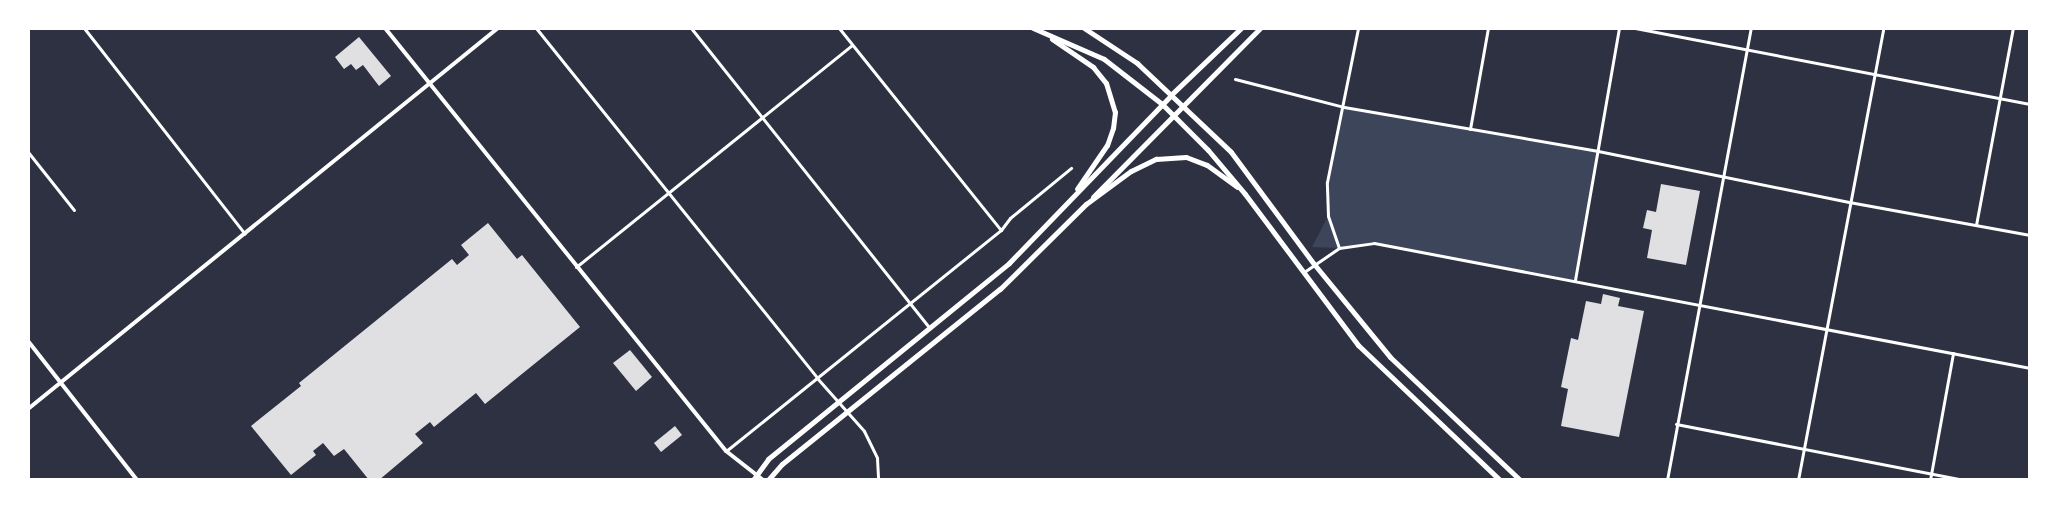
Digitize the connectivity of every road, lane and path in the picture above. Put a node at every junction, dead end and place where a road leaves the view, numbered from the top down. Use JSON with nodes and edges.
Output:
{"nodes":[{"id":1,"x":84,"y":28,"type":"edge"},
{"id":2,"x":385,"y":28,"type":"edge"},
{"id":3,"x":498,"y":28,"type":"edge"},
{"id":4,"x":536,"y":28,"type":"edge"},
{"id":5,"x":691,"y":28,"type":"edge"},
{"id":6,"x":839,"y":28,"type":"edge"},
{"id":7,"x":1033,"y":28,"type":"edge"},
{"id":8,"x":1084,"y":28,"type":"edge"},
{"id":9,"x":1241,"y":28,"type":"edge"},
{"id":10,"x":1260,"y":28,"type":"edge"},
{"id":11,"x":1358,"y":28,"type":"edge"},
{"id":12,"x":1488,"y":28,"type":"edge"},
{"id":13,"x":1619,"y":28,"type":"edge"},
{"id":14,"x":1635,"y":28,"type":"edge"},
{"id":15,"x":1751,"y":28,"type":"edge"},
{"id":16,"x":1882,"y":28,"type":"edge"},
{"id":17,"x":2013,"y":28,"type":"edge"},
{"id":18,"x":1043,"y":33,"type":"junction"},
{"id":19,"x":852,"y":45,"type":"junction"},
{"id":20,"x":1747,"y":50,"type":"junction"},
{"id":21,"x":1874,"y":74,"type":"junction"},
{"id":22,"x":1235,"y":79,"type":"dead end"},
{"id":23,"x":430,"y":85,"type":"junction"},
{"id":24,"x":1171,"y":94,"type":"junction"},
{"id":25,"x":2001,"y":99,"type":"junction"},
{"id":26,"x":1162,"y":104,"type":"junction"},
{"id":27,"x":2030,"y":104,"type":"edge"},
{"id":28,"x":1182,"y":105,"type":"junction"},
{"id":29,"x":1344,"y":106,"type":"junction"},
{"id":30,"x":1173,"y":115,"type":"junction"},
{"id":31,"x":762,"y":117,"type":"junction"},
{"id":32,"x":1470,"y":129,"type":"junction"},
{"id":33,"x":1598,"y":151,"type":"junction"},
{"id":34,"x":28,"y":152,"type":"edge"},
{"id":35,"x":1071,"y":168,"type":"dead end"},
{"id":36,"x":1723,"y":177,"type":"junction"},
{"id":37,"x":668,"y":194,"type":"junction"},
{"id":38,"x":1245,"y":194,"type":"junction"},
{"id":39,"x":1849,"y":202,"type":"junction"},
{"id":40,"x":1086,"y":204,"type":"junction"},
{"id":41,"x":74,"y":210,"type":"dead end"},
{"id":42,"x":1059,"y":213,"type":"junction"},
{"id":43,"x":1976,"y":225,"type":"junction"},
{"id":44,"x":1001,"y":230,"type":"junction"},
{"id":45,"x":245,"y":234,"type":"junction"},
{"id":46,"x":2030,"y":235,"type":"edge"},
{"id":47,"x":1339,"y":248,"type":"junction"},
{"id":48,"x":1314,"y":264,"type":"junction"},
{"id":49,"x":576,"y":267,"type":"junction"},
{"id":50,"x":1303,"y":273,"type":"junction"},
{"id":51,"x":1575,"y":280,"type":"junction"},
{"id":52,"x":910,"y":303,"type":"junction"},
{"id":53,"x":1700,"y":306,"type":"junction"},
{"id":54,"x":930,"y":328,"type":"junction"},
{"id":55,"x":1826,"y":330,"type":"junction"},
{"id":56,"x":28,"y":341,"type":"edge"},
{"id":57,"x":1953,"y":353,"type":"junction"},
{"id":58,"x":2030,"y":368,"type":"edge"},
{"id":59,"x":817,"y":378,"type":"junction"},
{"id":60,"x":61,"y":383,"type":"junction"},
{"id":61,"x":840,"y":401,"type":"junction"},
{"id":62,"x":28,"y":409,"type":"edge"},
{"id":63,"x":849,"y":411,"type":"junction"},
{"id":64,"x":1676,"y":424,"type":"junction"},
{"id":65,"x":1803,"y":448,"type":"junction"},
{"id":66,"x":726,"y":451,"type":"junction"},
{"id":67,"x":1931,"y":474,"type":"junction"},
{"id":68,"x":754,"y":477,"type":"edge"},
{"id":69,"x":137,"y":480,"type":"edge"},
{"id":70,"x":763,"y":480,"type":"edge"},
{"id":71,"x":768,"y":480,"type":"edge"},
{"id":72,"x":878,"y":480,"type":"edge"},
{"id":73,"x":1500,"y":480,"type":"edge"},
{"id":74,"x":1520,"y":480,"type":"edge"},
{"id":75,"x":1667,"y":480,"type":"edge"},
{"id":76,"x":1798,"y":480,"type":"edge"},
{"id":77,"x":1930,"y":480,"type":"edge"},
{"id":78,"x":1963,"y":480,"type":"edge"}],
"edges":[{"from":1,"to":45,"type":"street"},
{"from":2,"to":23,"type":"street"},
{"from":3,"to":23,"type":"street"},
{"from":4,"to":37,"type":"street"},
{"from":5,"to":31,"type":"street"},
{"from":6,"to":19,"type":"street"},
{"from":7,"to":18,"type":"main road"},
{"from":8,"to":24,"type":"main road"},
{"from":9,"to":24,"type":"main road"},
{"from":10,"to":28,"type":"main road"},
{"from":11,"to":29,"type":"street"},
{"from":12,"to":32,"type":"street"},
{"from":13,"to":33,"type":"street"},
{"from":14,"to":20,"type":"street"},
{"from":15,"to":20,"type":"street"},
{"from":16,"to":21,"type":"street"},
{"from":17,"to":25,"type":"street"},
{"from":18,"to":26,"type":"main road"},
{"from":18,"to":42,"type":"main road"},
{"from":19,"to":31,"type":"street"},
{"from":19,"to":44,"type":"street"},
{"from":20,"to":21,"type":"street"},
{"from":20,"to":36,"type":"street"},
{"from":21,"to":25,"type":"street"},
{"from":21,"to":39,"type":"street"},
{"from":22,"to":29,"type":"street"},
{"from":23,"to":45,"type":"street"},
{"from":23,"to":49,"type":"street"},
{"from":24,"to":26,"type":"main road"},
{"from":24,"to":28,"type":"main road"},
{"from":25,"to":27,"type":"street"},
{"from":25,"to":43,"type":"street"},
{"from":26,"to":30,"type":"main road"},
{"from":26,"to":42,"type":"main road"},
{"from":28,"to":30,"type":"main road"},
{"from":28,"to":48,"type":"main road"},
{"from":29,"to":32,"type":"street"},
{"from":29,"to":47,"type":"street"},
{"from":30,"to":38,"type":"main road"},
{"from":30,"to":40,"type":"main road"},
{"from":31,"to":37,"type":"street"},
{"from":31,"to":52,"type":"street"},
{"from":32,"to":33,"type":"street"},
{"from":33,"to":36,"type":"street"},
{"from":33,"to":51,"type":"street"},
{"from":34,"to":41,"type":"street"},
{"from":35,"to":44,"type":"street"},
{"from":36,"to":39,"type":"street"},
{"from":36,"to":53,"type":"street"},
{"from":37,"to":49,"type":"street"},
{"from":37,"to":59,"type":"street"},
{"from":38,"to":40,"type":"main road"},
{"from":38,"to":50,"type":"main road"},
{"from":39,"to":43,"type":"street"},
{"from":39,"to":55,"type":"street"},
{"from":40,"to":63,"type":"main road"},
{"from":42,"to":54,"type":"main road"},
{"from":43,"to":46,"type":"street"},
{"from":44,"to":52,"type":"street"},
{"from":45,"to":60,"type":"street"},
{"from":47,"to":48,"type":"street"},
{"from":47,"to":51,"type":"street"},
{"from":48,"to":50,"type":"street"},
{"from":48,"to":74,"type":"main road"},
{"from":49,"to":66,"type":"street"},
{"from":50,"to":73,"type":"main road"},
{"from":51,"to":53,"type":"street"},
{"from":52,"to":54,"type":"street"},
{"from":52,"to":59,"type":"street"},
{"from":53,"to":55,"type":"street"},
{"from":53,"to":64,"type":"street"},
{"from":54,"to":61,"type":"main road"},
{"from":55,"to":57,"type":"street"},
{"from":55,"to":65,"type":"street"},
{"from":56,"to":60,"type":"street"},
{"from":57,"to":58,"type":"street"},
{"from":57,"to":67,"type":"street"},
{"from":59,"to":61,"type":"street"},
{"from":59,"to":66,"type":"street"},
{"from":60,"to":62,"type":"street"},
{"from":60,"to":69,"type":"street"},
{"from":61,"to":63,"type":"street"},
{"from":61,"to":68,"type":"main road"},
{"from":63,"to":71,"type":"main road"},
{"from":63,"to":72,"type":"street"},
{"from":64,"to":65,"type":"street"},
{"from":64,"to":75,"type":"street"},
{"from":65,"to":67,"type":"street"},
{"from":65,"to":76,"type":"street"},
{"from":66,"to":68,"type":"street"},
{"from":67,"to":77,"type":"street"},
{"from":67,"to":78,"type":"street"},
{"from":68,"to":70,"type":"street"}]}
